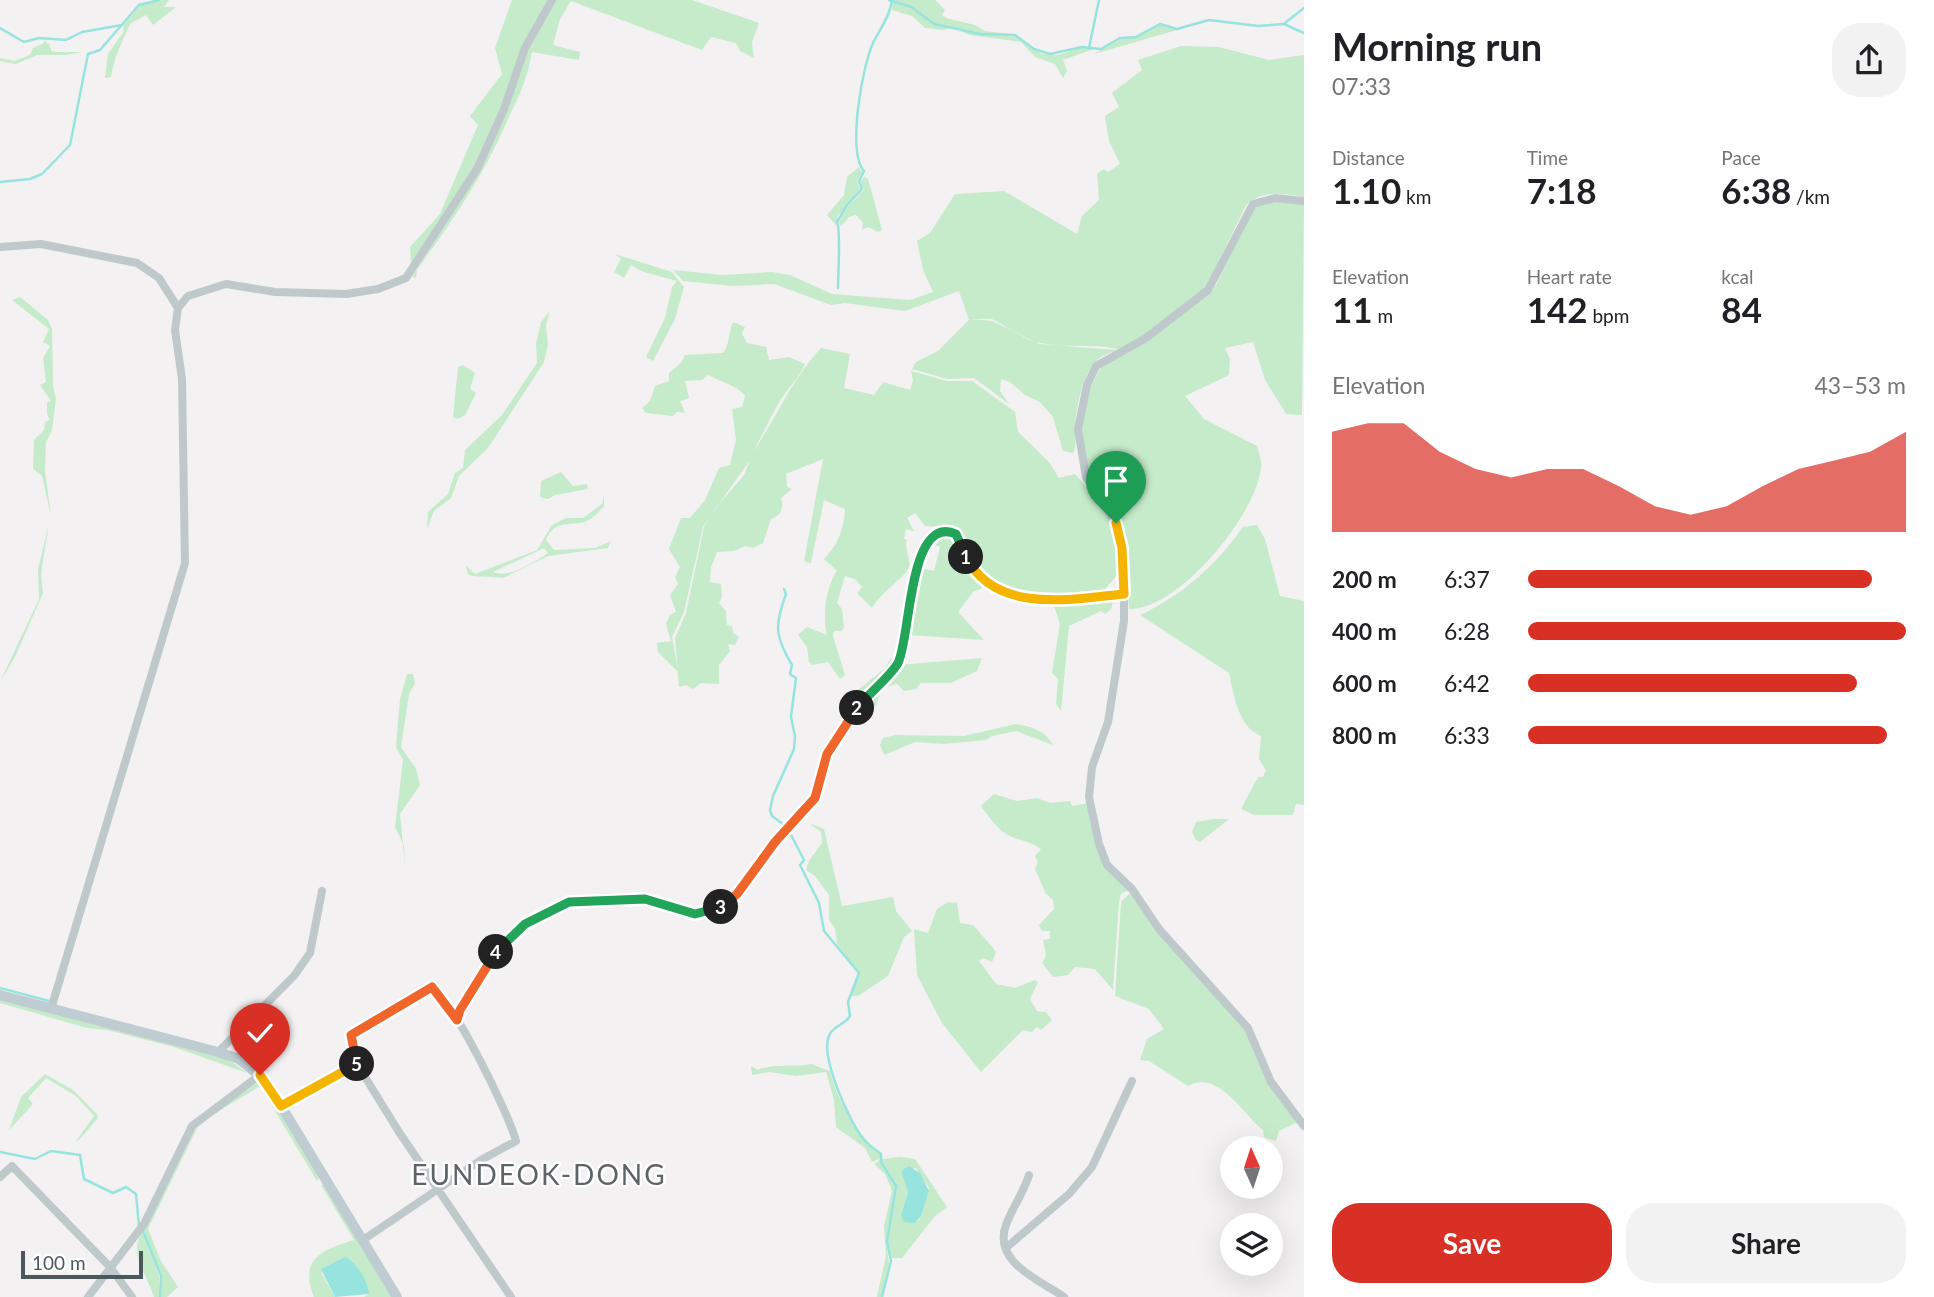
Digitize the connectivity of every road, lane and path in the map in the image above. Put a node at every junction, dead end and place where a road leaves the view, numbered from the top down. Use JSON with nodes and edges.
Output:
{"nodes":[{"id":1,"x":552,"y":0,"type":"edge"},
{"id":2,"x":1304,"y":201,"type":"edge"},
{"id":3,"x":0,"y":247,"type":"edge"},
{"id":4,"x":178,"y":308,"type":"junction"},
{"id":5,"x":1124,"y":594,"type":"junction"},
{"id":6,"x":322,"y":891,"type":"dead end"},
{"id":7,"x":0,"y":995,"type":"edge"},
{"id":8,"x":51,"y":1009,"type":"junction"},
{"id":9,"x":457,"y":1020,"type":"junction"},
{"id":10,"x":218,"y":1052,"type":"junction"},
{"id":11,"x":357,"y":1064,"type":"junction"},
{"id":12,"x":260,"y":1075,"type":"junction"},
{"id":13,"x":1132,"y":1081,"type":"dead end"},
{"id":14,"x":281,"y":1106,"type":"junction"},
{"id":15,"x":1304,"y":1126,"type":"edge"},
{"id":16,"x":1029,"y":1175,"type":"dead end"},
{"id":17,"x":0,"y":1177,"type":"edge"},
{"id":18,"x":439,"y":1189,"type":"junction"},
{"id":19,"x":363,"y":1240,"type":"junction"},
{"id":20,"x":1007,"y":1247,"type":"junction"},
{"id":21,"x":110,"y":1267,"type":"junction"},
{"id":22,"x":88,"y":1297,"type":"edge"},
{"id":23,"x":132,"y":1297,"type":"edge"},
{"id":24,"x":397,"y":1297,"type":"edge"},
{"id":25,"x":511,"y":1297,"type":"edge"},
{"id":26,"x":1064,"y":1297,"type":"edge"}],
"edges":[{"from":1,"to":4,"type":"street"},
{"from":2,"to":5,"type":"street"},
{"from":3,"to":4,"type":"street"},
{"from":4,"to":8,"type":"street"},
{"from":5,"to":9,"type":"street"},
{"from":5,"to":15,"type":"street"},
{"from":6,"to":10,"type":"street"},
{"from":7,"to":8,"type":"main road"},
{"from":8,"to":10,"type":"main road"},
{"from":9,"to":11,"type":"street"},
{"from":9,"to":18,"type":"street"},
{"from":10,"to":12,"type":"main road"},
{"from":11,"to":14,"type":"street"},
{"from":11,"to":18,"type":"street"},
{"from":12,"to":14,"type":"main road"},
{"from":12,"to":21,"type":"street"},
{"from":13,"to":20,"type":"street"},
{"from":14,"to":19,"type":"main road"},
{"from":16,"to":20,"type":"street"},
{"from":17,"to":21,"type":"street"},
{"from":18,"to":19,"type":"street"},
{"from":18,"to":25,"type":"street"},
{"from":19,"to":24,"type":"main road"},
{"from":20,"to":26,"type":"street"},
{"from":21,"to":22,"type":"street"},
{"from":21,"to":23,"type":"street"}]}
